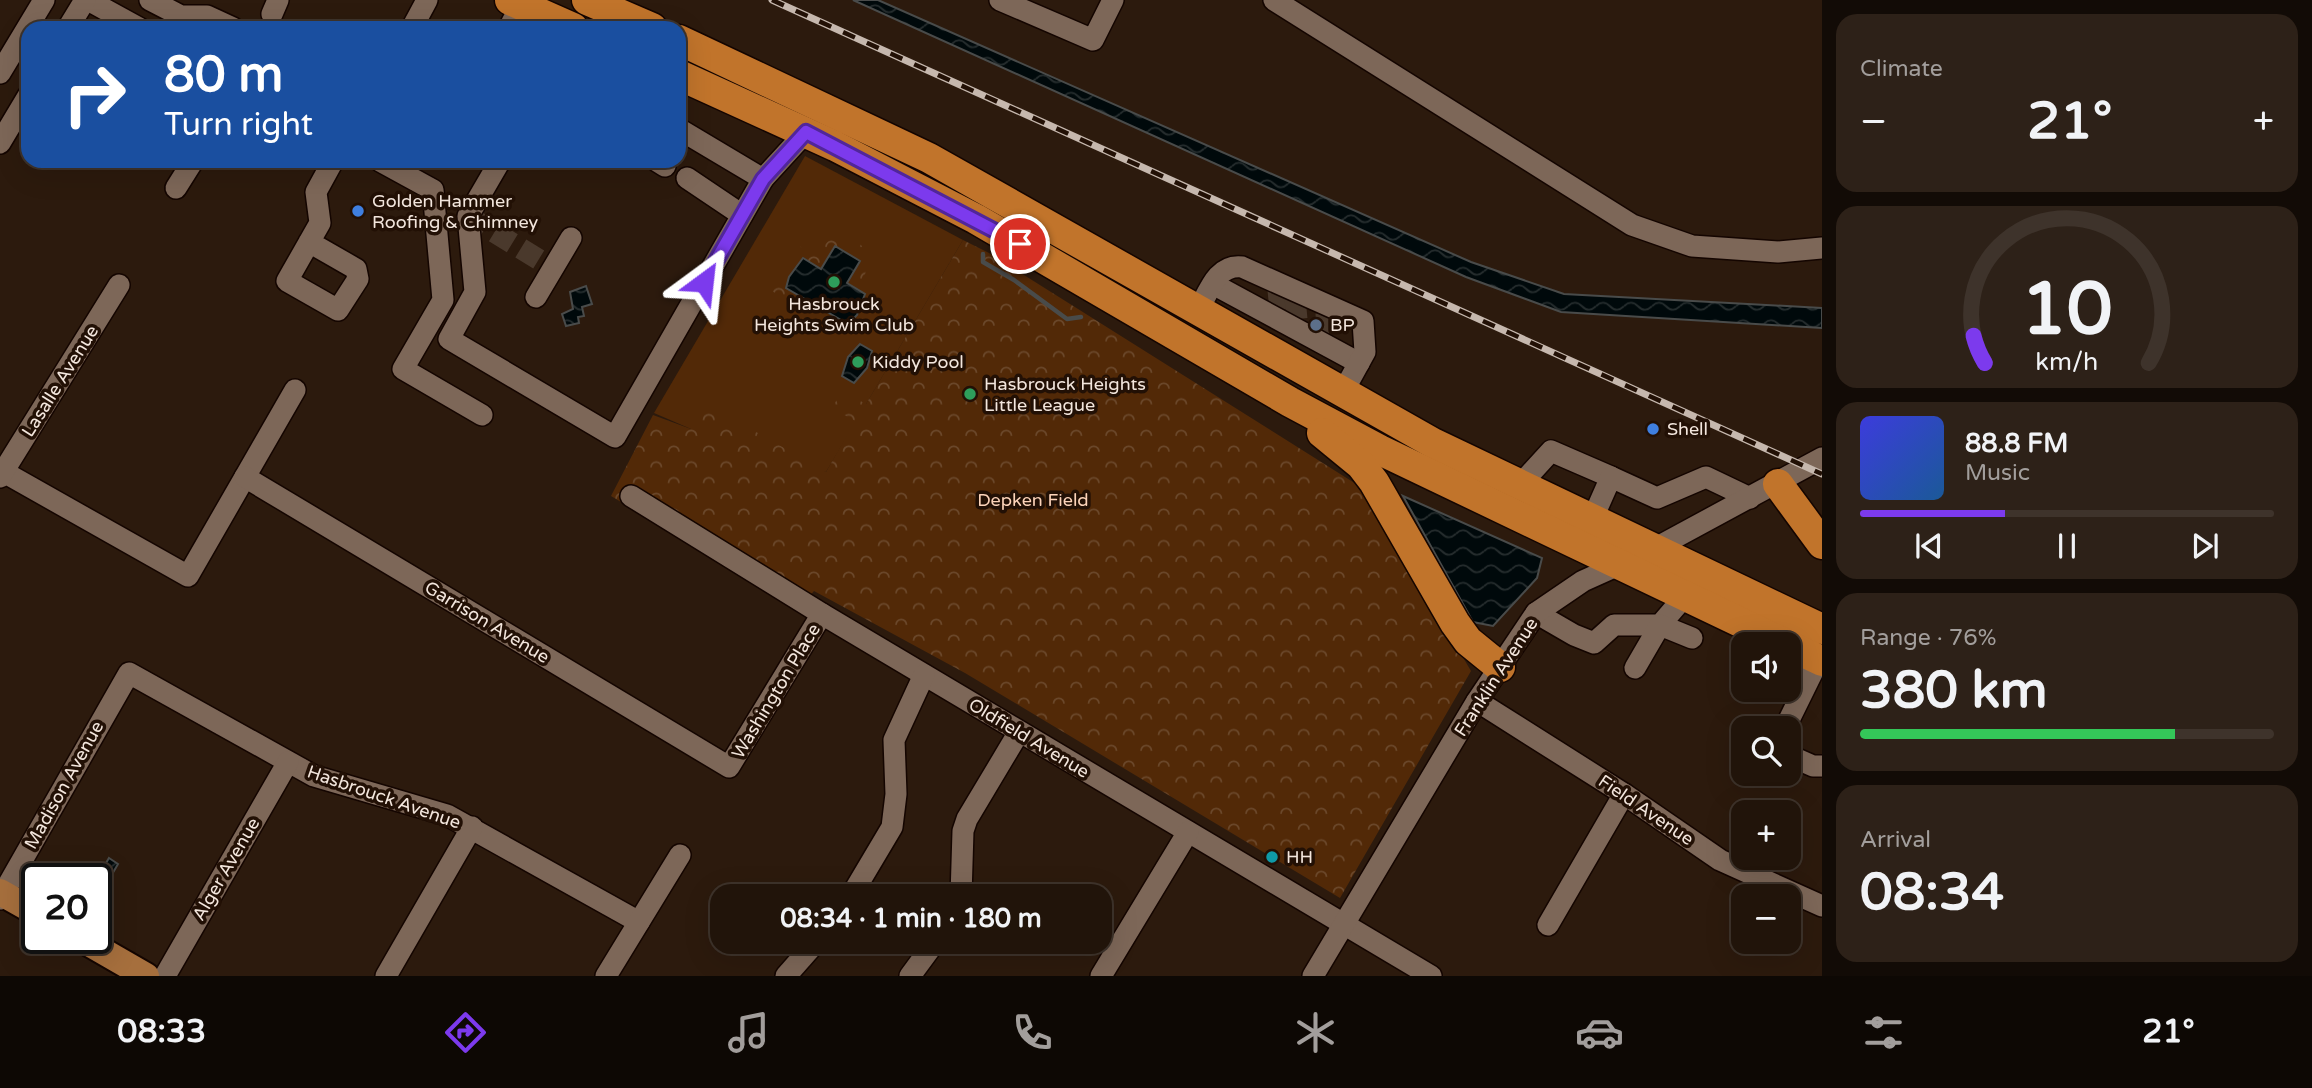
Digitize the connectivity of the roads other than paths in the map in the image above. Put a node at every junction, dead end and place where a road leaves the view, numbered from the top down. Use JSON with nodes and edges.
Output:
{"nodes":[{"id":1,"x":44,"y":0,"type":"edge"},
{"id":2,"x":87,"y":0,"type":"edge"},
{"id":3,"x":150,"y":0,"type":"edge"},
{"id":4,"x":427,"y":0,"type":"edge"},
{"id":5,"x":587,"y":0,"type":"edge"},
{"id":6,"x":1000,"y":0,"type":"edge"},
{"id":7,"x":1113,"y":0,"type":"edge"},
{"id":8,"x":1274,"y":0,"type":"edge"},
{"id":9,"x":513,"y":11,"type":"edge"},
{"id":10,"x":31,"y":21,"type":"edge"},
{"id":11,"x":73,"y":21,"type":"edge"},
{"id":12,"x":126,"y":21,"type":"edge"},
{"id":13,"x":218,"y":21,"type":"edge"},
{"id":14,"x":416,"y":21,"type":"edge"},
{"id":15,"x":548,"y":21,"type":"edge"},
{"id":16,"x":636,"y":21,"type":"edge"},
{"id":17,"x":21,"y":38,"type":"edge"},
{"id":18,"x":686,"y":43,"type":"edge"},
{"id":19,"x":0,"y":72,"type":"edge"},
{"id":20,"x":686,"y":78,"type":"edge"},
{"id":21,"x":21,"y":108,"type":"edge"},
{"id":22,"x":806,"y":132,"type":"junction"},
{"id":23,"x":686,"y":133,"type":"edge"},
{"id":24,"x":0,"y":143,"type":"edge"},
{"id":25,"x":189,"y":168,"type":"edge"},
{"id":26,"x":328,"y":168,"type":"edge"},
{"id":27,"x":393,"y":168,"type":"edge"},
{"id":28,"x":496,"y":168,"type":"edge"},
{"id":29,"x":687,"y":178,"type":"dead end"},
{"id":30,"x":763,"y":179,"type":"junction"},
{"id":31,"x":176,"y":188,"type":"dead end"},
{"id":32,"x":742,"y":215,"type":"junction"},
{"id":33,"x":570,"y":238,"type":"dead end"},
{"id":34,"x":309,"y":242,"type":"dead end"},
{"id":35,"x":1822,"y":248,"type":"edge"},
{"id":36,"x":1213,"y":284,"type":"junction"},
{"id":37,"x":119,"y":285,"type":"dead end"},
{"id":38,"x":536,"y":298,"type":"dead end"},
{"id":39,"x":1287,"y":305,"type":"junction"},
{"id":40,"x":1198,"y":311,"type":"junction"},
{"id":41,"x":427,"y":328,"type":"junction"},
{"id":42,"x":1337,"y":332,"type":"junction"},
{"id":43,"x":449,"y":339,"type":"junction"},
{"id":44,"x":295,"y":390,"type":"dead end"},
{"id":45,"x":1343,"y":392,"type":"junction"},
{"id":46,"x":1290,"y":402,"type":"junction"},
{"id":47,"x":482,"y":415,"type":"dead end"},
{"id":48,"x":1822,"y":458,"type":"edge"},
{"id":49,"x":1,"y":473,"type":"edge"},
{"id":50,"x":245,"y":477,"type":"junction"},
{"id":51,"x":1611,"y":477,"type":"junction"},
{"id":52,"x":1778,"y":484,"type":"junction"},
{"id":53,"x":1520,"y":485,"type":"junction"},
{"id":54,"x":631,"y":496,"type":"dead end"},
{"id":55,"x":1750,"y":498,"type":"junction"},
{"id":56,"x":1592,"y":520,"type":"junction"},
{"id":57,"x":1822,"y":544,"type":"edge"},
{"id":58,"x":1652,"y":550,"type":"junction"},
{"id":59,"x":1617,"y":566,"type":"junction"},
{"id":60,"x":1685,"y":596,"type":"junction"},
{"id":61,"x":1536,"y":613,"type":"junction"},
{"id":62,"x":822,"y":614,"type":"junction"},
{"id":63,"x":1660,"y":625,"type":"junction"},
{"id":64,"x":1822,"y":629,"type":"edge"},
{"id":65,"x":1760,"y":632,"type":"edge"},
{"id":66,"x":1692,"y":638,"type":"dead end"},
{"id":67,"x":1801,"y":651,"type":"edge"},
{"id":68,"x":1820,"y":660,"type":"edge"},
{"id":69,"x":1500,"y":667,"type":"junction"},
{"id":70,"x":1636,"y":668,"type":"dead end"},
{"id":71,"x":129,"y":673,"type":"joint"},
{"id":72,"x":924,"y":675,"type":"junction"},
{"id":73,"x":1478,"y":701,"type":"junction"},
{"id":74,"x":1791,"y":716,"type":"edge"},
{"id":75,"x":1019,"y":732,"type":"junction"},
{"id":76,"x":1801,"y":761,"type":"edge"},
{"id":77,"x":288,"y":762,"type":"junction"},
{"id":78,"x":1822,"y":766,"type":"edge"},
{"id":79,"x":729,"y":767,"type":"joint"},
{"id":80,"x":1624,"y":794,"type":"junction"},
{"id":81,"x":472,"y":827,"type":"junction"},
{"id":82,"x":1188,"y":832,"type":"junction"},
{"id":83,"x":680,"y":855,"type":"dead end"},
{"id":84,"x":859,"y":884,"type":"edge"},
{"id":85,"x":961,"y":884,"type":"edge"},
{"id":86,"x":1,"y":895,"type":"edge"},
{"id":87,"x":21,"y":905,"type":"edge"},
{"id":88,"x":1822,"y":906,"type":"edge"},
{"id":89,"x":639,"y":922,"type":"junction"},
{"id":90,"x":1548,"y":925,"type":"dead end"},
{"id":91,"x":1342,"y":926,"type":"junction"},
{"id":92,"x":108,"y":954,"type":"edge"},
{"id":93,"x":805,"y":954,"type":"edge"},
{"id":94,"x":926,"y":954,"type":"edge"},
{"id":95,"x":146,"y":976,"type":"edge"},
{"id":96,"x":165,"y":976,"type":"edge"},
{"id":97,"x":386,"y":976,"type":"edge"},
{"id":98,"x":606,"y":976,"type":"edge"},
{"id":99,"x":786,"y":976,"type":"edge"},
{"id":100,"x":910,"y":976,"type":"edge"},
{"id":101,"x":1101,"y":976,"type":"edge"},
{"id":102,"x":1313,"y":976,"type":"edge"},
{"id":103,"x":1431,"y":976,"type":"edge"}],
"edges":[{"from":1,"to":10,"type":"street"},
{"from":2,"to":11,"type":"street"},
{"from":2,"to":12,"type":"street"},
{"from":3,"to":13,"type":"street"},
{"from":4,"to":14,"type":"street"},
{"from":5,"to":16,"type":"highway"},
{"from":6,"to":7,"type":"street"},
{"from":8,"to":35,"type":"street"},
{"from":9,"to":15,"type":"highway"},
{"from":17,"to":19,"type":"street"},
{"from":18,"to":40,"type":"highway"},
{"from":20,"to":22,"type":"highway"},
{"from":21,"to":24,"type":"street"},
{"from":22,"to":30,"type":"street"},
{"from":22,"to":46,"type":"highway"},
{"from":23,"to":30,"type":"street"},
{"from":25,"to":31,"type":"street"},
{"from":26,"to":34,"type":"street"},
{"from":27,"to":41,"type":"street"},
{"from":28,"to":43,"type":"street"},
{"from":29,"to":32,"type":"street"},
{"from":30,"to":32,"type":"street"},
{"from":32,"to":43,"type":"street"},
{"from":33,"to":38,"type":"street"},
{"from":36,"to":39,"type":"street"},
{"from":36,"to":39,"type":"street"},
{"from":36,"to":40,"type":"street"},
{"from":37,"to":49,"type":"street","name":"Lasalle Avenue"},
{"from":39,"to":42,"type":"street"},
{"from":39,"to":42,"type":"street"},
{"from":40,"to":45,"type":"highway"},
{"from":41,"to":43,"type":"street"},
{"from":41,"to":47,"type":"street"},
{"from":42,"to":45,"type":"street"},
{"from":44,"to":50,"type":"street"},
{"from":45,"to":53,"type":"highway"},
{"from":46,"to":59,"type":"highway"},
{"from":46,"to":69,"type":"highway"},
{"from":48,"to":52,"type":"street","name":"Franklin Avenue"},
{"from":49,"to":50,"type":"street"},
{"from":50,"to":79,"type":"street","name":"Garrison Avenue"},
{"from":51,"to":53,"type":"street"},
{"from":51,"to":55,"type":"street"},
{"from":51,"to":56,"type":"street"},
{"from":52,"to":55,"type":"street","name":"Franklin Avenue"},
{"from":52,"to":57,"type":"highway"},
{"from":53,"to":56,"type":"highway"},
{"from":54,"to":62,"type":"street","name":"Oldfield Avenue"},
{"from":55,"to":58,"type":"street","name":"Franklin Avenue"},
{"from":56,"to":58,"type":"highway"},
{"from":58,"to":59,"type":"street","name":"Franklin Avenue"},
{"from":58,"to":64,"type":"highway"},
{"from":59,"to":60,"type":"highway"},
{"from":59,"to":61,"type":"street","name":"Franklin Avenue"},
{"from":60,"to":63,"type":"street"},
{"from":60,"to":65,"type":"highway"},
{"from":61,"to":63,"type":"street"},
{"from":61,"to":69,"type":"street","name":"Franklin Avenue"},
{"from":62,"to":72,"type":"street","name":"Oldfield Avenue"},
{"from":62,"to":79,"type":"street","name":"Washington Place"},
{"from":63,"to":66,"type":"street"},
{"from":63,"to":70,"type":"street"},
{"from":67,"to":68,"type":"highway"},
{"from":68,"to":74,"type":"street"},
{"from":69,"to":73,"type":"street","name":"Franklin Avenue"},
{"from":71,"to":77,"type":"street","name":"Hasbrouck Avenue"},
{"from":71,"to":86,"type":"street","name":"Madison Avenue"},
{"from":72,"to":75,"type":"street","name":"Oldfield Avenue"},
{"from":72,"to":84,"type":"street"},
{"from":73,"to":80,"type":"street","name":"Field Avenue"},
{"from":73,"to":91,"type":"street","name":"Franklin Avenue"},
{"from":75,"to":82,"type":"street","name":"Oldfield Avenue"},
{"from":75,"to":85,"type":"street"},
{"from":76,"to":78,"type":"street"},
{"from":77,"to":81,"type":"street","name":"Hasbrouck Avenue"},
{"from":77,"to":96,"type":"street","name":"Alger Avenue"},
{"from":80,"to":88,"type":"street","name":"Field Avenue"},
{"from":80,"to":90,"type":"street"},
{"from":81,"to":89,"type":"street","name":"Hasbrouck Avenue"},
{"from":81,"to":97,"type":"street"},
{"from":82,"to":91,"type":"street","name":"Oldfield Avenue"},
{"from":82,"to":101,"type":"street"},
{"from":83,"to":89,"type":"street"},
{"from":86,"to":87,"type":"main road"},
{"from":89,"to":98,"type":"street"},
{"from":91,"to":102,"type":"street","name":"Franklin Avenue"},
{"from":91,"to":103,"type":"street","name":"Oldfield Avenue"},
{"from":92,"to":95,"type":"main road"},
{"from":93,"to":99,"type":"street"},
{"from":94,"to":100,"type":"street"}]}
